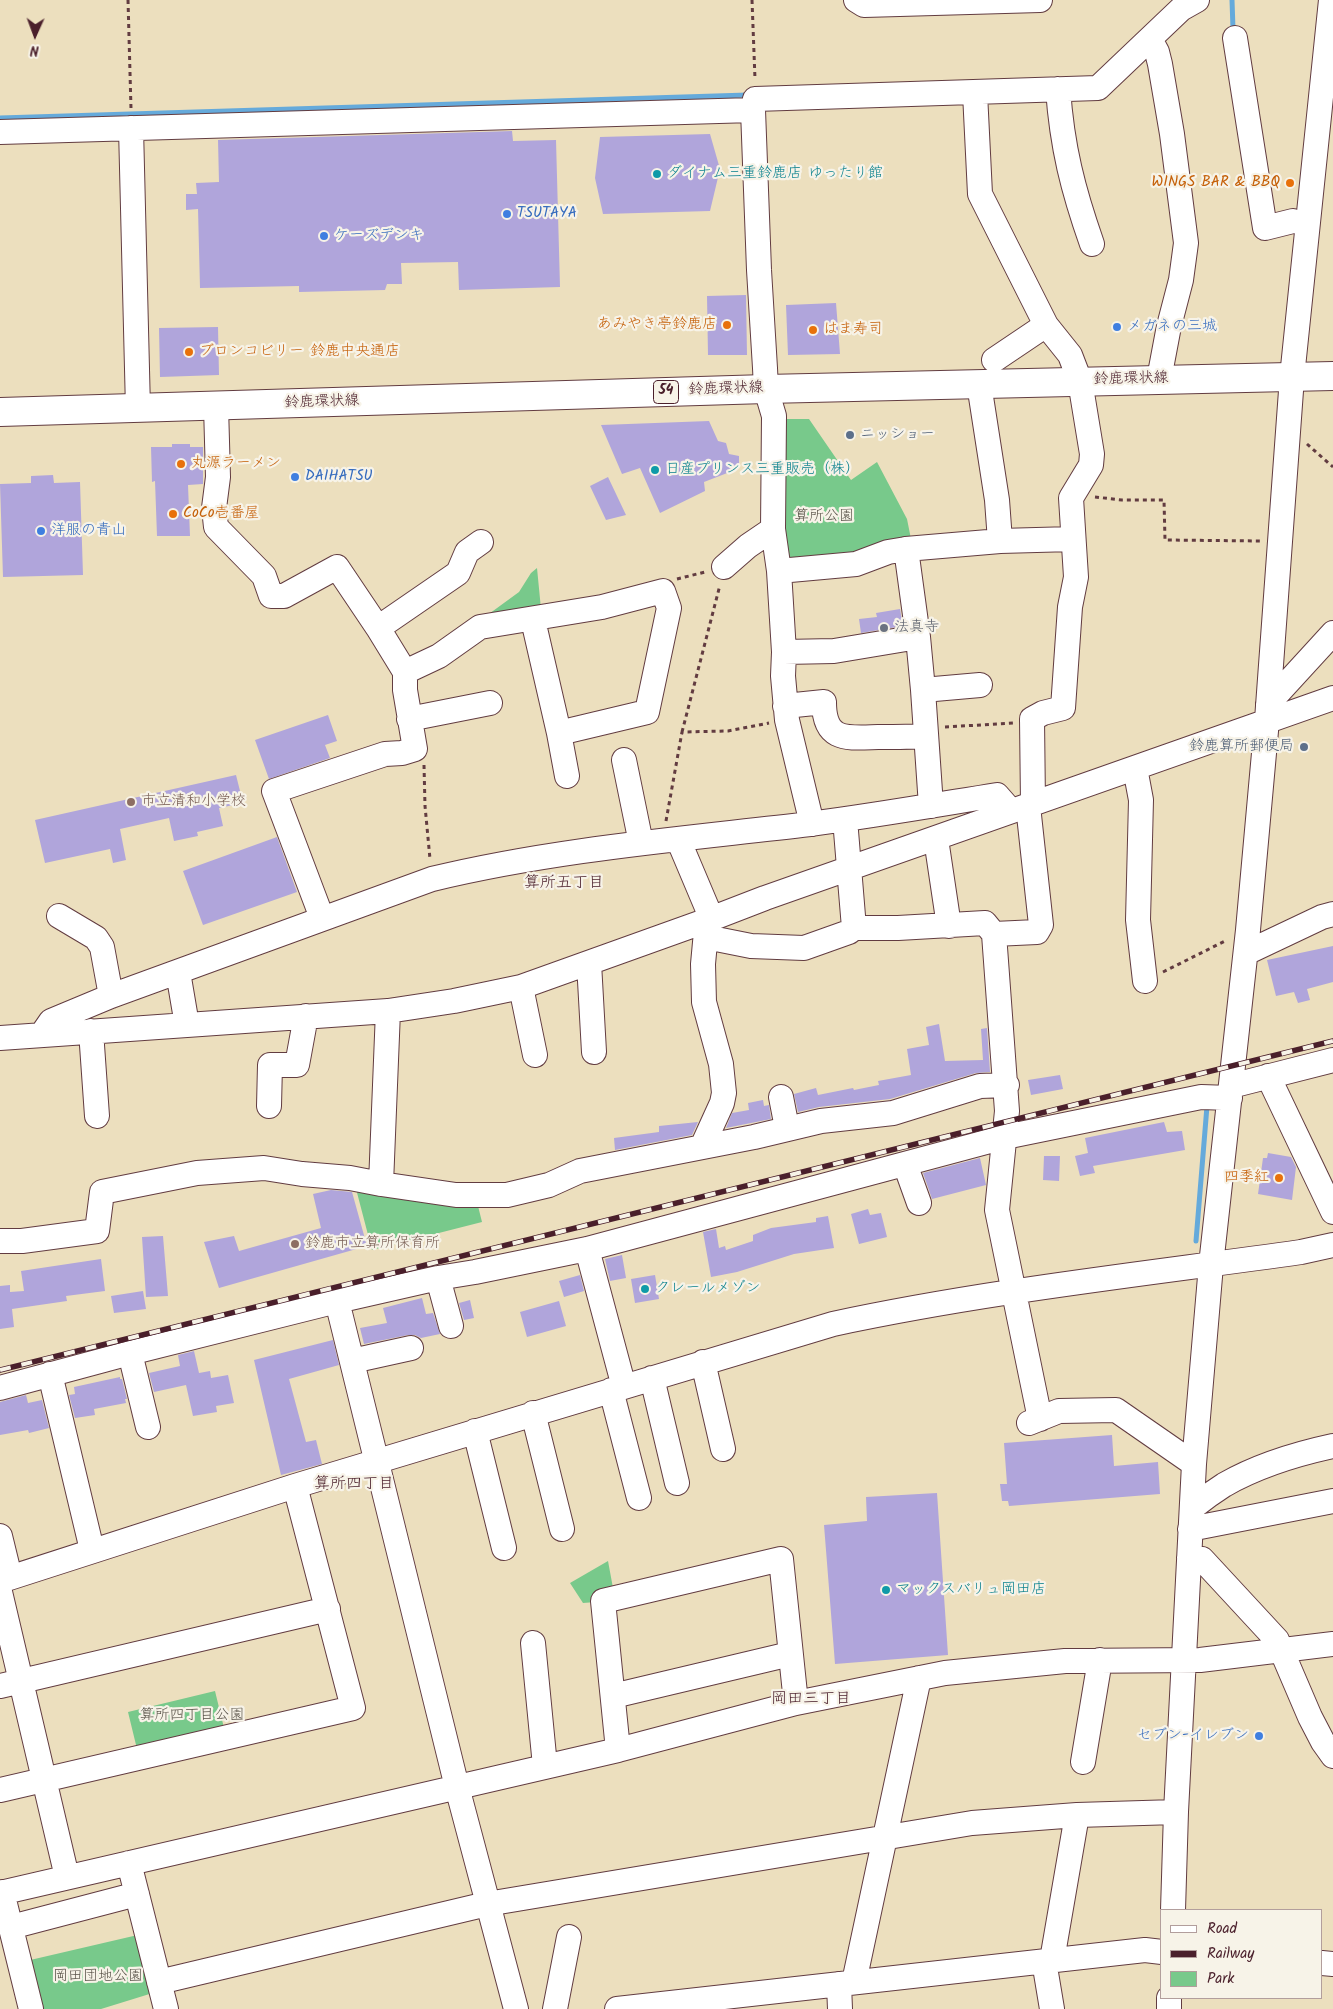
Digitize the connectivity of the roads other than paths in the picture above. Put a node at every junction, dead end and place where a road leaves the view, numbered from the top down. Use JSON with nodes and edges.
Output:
{"nodes":[{"id":1,"x":856,"y":0,"type":"edge"},
{"id":2,"x":1040,"y":0,"type":"edge"},
{"id":3,"x":1198,"y":0,"type":"edge"},
{"id":4,"x":1331,"y":0,"type":"edge"},
{"id":5,"x":1235,"y":38,"type":"dead end"},
{"id":6,"x":1150,"y":39,"type":"junction"},
{"id":7,"x":1058,"y":89,"type":"junction"},
{"id":8,"x":974,"y":93,"type":"junction"},
{"id":9,"x":753,"y":110,"type":"junction"},
{"id":10,"x":131,"y":119,"type":"junction"},
{"id":11,"x":0,"y":132,"type":"edge"},
{"id":12,"x":1322,"y":190,"type":"edge"},
{"id":13,"x":1293,"y":222,"type":"dead end"},
{"id":14,"x":1092,"y":244,"type":"dead end"},
{"id":15,"x":1046,"y":326,"type":"junction"},
{"id":16,"x":994,"y":360,"type":"dead end"},
{"id":17,"x":1333,"y":376,"type":"edge"},
{"id":18,"x":1292,"y":377,"type":"junction"},
{"id":19,"x":1159,"y":379,"type":"junction"},
{"id":20,"x":1080,"y":381,"type":"junction"},
{"id":21,"x":979,"y":384,"type":"junction"},
{"id":22,"x":766,"y":389,"type":"junction"},
{"id":23,"x":216,"y":406,"type":"junction"},
{"id":24,"x":138,"y":409,"type":"junction"},
{"id":25,"x":0,"y":412,"type":"edge"},
{"id":26,"x":773,"y":529,"type":"junction"},
{"id":27,"x":1073,"y":539,"type":"junction"},
{"id":28,"x":1000,"y":541,"type":"junction"},
{"id":29,"x":480,"y":542,"type":"dead end"},
{"id":30,"x":906,"y":549,"type":"junction"},
{"id":31,"x":724,"y":567,"type":"road end"},
{"id":32,"x":779,"y":571,"type":"junction"},
{"id":33,"x":533,"y":620,"type":"junction"},
{"id":34,"x":378,"y":628,"type":"junction"},
{"id":35,"x":1333,"y":633,"type":"edge"},
{"id":36,"x":918,"y":637,"type":"junction"},
{"id":37,"x":784,"y":652,"type":"junction"},
{"id":38,"x":405,"y":672,"type":"junction"},
{"id":39,"x":980,"y":685,"type":"dead end"},
{"id":40,"x":923,"y":690,"type":"junction"},
{"id":41,"x":1333,"y":698,"type":"edge"},
{"id":42,"x":490,"y":703,"type":"dead end"},
{"id":43,"x":1268,"y":712,"type":"junction"},
{"id":44,"x":786,"y":713,"type":"junction"},
{"id":45,"x":409,"y":719,"type":"junction"},
{"id":46,"x":926,"y":732,"type":"junction"},
{"id":47,"x":559,"y":733,"type":"junction"},
{"id":48,"x":624,"y":760,"type":"dead end"},
{"id":49,"x":1135,"y":768,"type":"junction"},
{"id":50,"x":567,"y":776,"type":"dead end"},
{"id":51,"x":931,"y":806,"type":"junction"},
{"id":52,"x":1024,"y":807,"type":"junction"},
{"id":53,"x":845,"y":819,"type":"junction"},
{"id":54,"x":812,"y":824,"type":"junction"},
{"id":55,"x":936,"y":838,"type":"junction"},
{"id":56,"x":661,"y":841,"type":"junction"},
{"id":57,"x":850,"y":869,"type":"junction"},
{"id":58,"x":1333,"y":914,"type":"edge"},
{"id":59,"x":59,"y":916,"type":"dead end"},
{"id":60,"x":322,"y":918,"type":"junction"},
{"id":61,"x":949,"y":926,"type":"junction"},
{"id":62,"x":854,"y":928,"type":"junction"},
{"id":63,"x":707,"y":929,"type":"junction"},
{"id":64,"x":994,"y":934,"type":"junction"},
{"id":65,"x":1247,"y":942,"type":"junction"},
{"id":66,"x":589,"y":963,"type":"junction"},
{"id":67,"x":178,"y":972,"type":"junction"},
{"id":68,"x":1145,"y":981,"type":"road end"},
{"id":69,"x":521,"y":987,"type":"junction"},
{"id":70,"x":111,"y":996,"type":"junction"},
{"id":71,"x":388,"y":1011,"type":"junction"},
{"id":72,"x":306,"y":1016,"type":"junction"},
{"id":73,"x":187,"y":1025,"type":"junction"},
{"id":74,"x":91,"y":1031,"type":"junction"},
{"id":75,"x":42,"y":1034,"type":"junction"},
{"id":76,"x":0,"y":1038,"type":"edge"},
{"id":77,"x":594,"y":1052,"type":"dead end"},
{"id":78,"x":535,"y":1055,"type":"dead end"},
{"id":79,"x":1333,"y":1060,"type":"edge"},
{"id":80,"x":1268,"y":1076,"type":"junction"},
{"id":81,"x":1006,"y":1085,"type":"junction"},
{"id":82,"x":1230,"y":1092,"type":"junction"},
{"id":83,"x":781,"y":1097,"type":"dead end"},
{"id":84,"x":269,"y":1106,"type":"dead end"},
{"id":85,"x":97,"y":1116,"type":"dead end"},
{"id":86,"x":787,"y":1128,"type":"junction"},
{"id":87,"x":1005,"y":1137,"type":"junction"},
{"id":88,"x":702,"y":1147,"type":"junction"},
{"id":89,"x":905,"y":1164,"type":"junction"},
{"id":90,"x":381,"y":1184,"type":"junction"},
{"id":91,"x":919,"y":1203,"type":"dead end"},
{"id":92,"x":1333,"y":1212,"type":"edge"},
{"id":93,"x":0,"y":1240,"type":"edge"},
{"id":94,"x":1333,"y":1245,"type":"edge"},
{"id":95,"x":587,"y":1249,"type":"junction"},
{"id":96,"x":1211,"y":1265,"type":"junction"},
{"id":97,"x":438,"y":1278,"type":"junction"},
{"id":98,"x":1015,"y":1292,"type":"junction"},
{"id":99,"x":337,"y":1301,"type":"junction"},
{"id":100,"x":451,"y":1326,"type":"dead end"},
{"id":101,"x":411,"y":1348,"type":"dead end"},
{"id":102,"x":130,"y":1353,"type":"junction"},
{"id":103,"x":352,"y":1361,"type":"junction"},
{"id":104,"x":703,"y":1362,"type":"junction"},
{"id":105,"x":50,"y":1374,"type":"junction"},
{"id":106,"x":652,"y":1378,"type":"junction"},
{"id":107,"x":0,"y":1388,"type":"edge"},
{"id":108,"x":617,"y":1389,"type":"junction"},
{"id":109,"x":533,"y":1413,"type":"junction"},
{"id":110,"x":148,"y":1427,"type":"dead end"},
{"id":111,"x":475,"y":1431,"type":"junction"},
{"id":112,"x":1333,"y":1446,"type":"edge"},
{"id":113,"x":723,"y":1449,"type":"dead end"},
{"id":114,"x":378,"y":1461,"type":"junction"},
{"id":115,"x":1194,"y":1464,"type":"junction"},
{"id":116,"x":677,"y":1483,"type":"dead end"},
{"id":117,"x":295,"y":1486,"type":"junction"},
{"id":118,"x":640,"y":1498,"type":"dead end"},
{"id":119,"x":1333,"y":1501,"type":"edge"},
{"id":120,"x":1191,"y":1519,"type":"junction"},
{"id":121,"x":562,"y":1529,"type":"dead end"},
{"id":122,"x":0,"y":1536,"type":"edge"},
{"id":123,"x":504,"y":1548,"type":"dead end"},
{"id":124,"x":92,"y":1550,"type":"junction"},
{"id":125,"x":1189,"y":1558,"type":"junction"},
{"id":126,"x":3,"y":1583,"type":"edge"},
{"id":127,"x":328,"y":1609,"type":"junction"},
{"id":128,"x":533,"y":1643,"type":"dead end"},
{"id":129,"x":1333,"y":1644,"type":"edge"},
{"id":130,"x":1281,"y":1650,"type":"junction"},
{"id":131,"x":790,"y":1654,"type":"junction"},
{"id":132,"x":1100,"y":1660,"type":"junction"},
{"id":133,"x":1184,"y":1660,"type":"junction"},
{"id":134,"x":919,"y":1678,"type":"junction"},
{"id":135,"x":10,"y":1683,"type":"edge"},
{"id":136,"x":613,"y":1696,"type":"junction"},
{"id":137,"x":796,"y":1703,"type":"junction"},
{"id":138,"x":618,"y":1750,"type":"junction"},
{"id":139,"x":1333,"y":1756,"type":"edge"},
{"id":140,"x":1083,"y":1762,"type":"dead end"},
{"id":141,"x":545,"y":1766,"type":"junction"},
{"id":142,"x":45,"y":1780,"type":"junction"},
{"id":143,"x":457,"y":1787,"type":"junction"},
{"id":144,"x":0,"y":1790,"type":"edge"},
{"id":145,"x":1176,"y":1812,"type":"junction"},
{"id":146,"x":1077,"y":1815,"type":"junction"},
{"id":147,"x":885,"y":1838,"type":"junction"},
{"id":148,"x":129,"y":1863,"type":"junction"},
{"id":149,"x":67,"y":1877,"type":"junction"},
{"id":150,"x":1,"y":1892,"type":"edge"},
{"id":151,"x":137,"y":1894,"type":"junction"},
{"id":152,"x":487,"y":1904,"type":"junction"},
{"id":153,"x":1173,"y":1909,"type":"edge"},
{"id":154,"x":11,"y":1927,"type":"junction"},
{"id":155,"x":569,"y":1937,"type":"dead end"},
{"id":156,"x":1160,"y":1952,"type":"edge"},
{"id":157,"x":1048,"y":1961,"type":"junction"},
{"id":158,"x":159,"y":1982,"type":"junction"},
{"id":159,"x":846,"y":1983,"type":"junction"},
{"id":160,"x":163,"y":2008,"type":"edge"},
{"id":161,"x":31,"y":2009,"type":"edge"},
{"id":162,"x":516,"y":2009,"type":"edge"},
{"id":163,"x":555,"y":2009,"type":"edge"},
{"id":164,"x":617,"y":2009,"type":"edge"},
{"id":165,"x":840,"y":2009,"type":"edge"},
{"id":166,"x":1052,"y":2009,"type":"edge"}],
"edges":[{"from":1,"to":2,"type":"street"},
{"from":3,"to":6,"type":"street"},
{"from":4,"to":12,"type":"street"},
{"from":5,"to":13,"type":"street"},
{"from":6,"to":7,"type":"street"},
{"from":6,"to":19,"type":"street"},
{"from":7,"to":8,"type":"street"},
{"from":7,"to":14,"type":"street"},
{"from":8,"to":9,"type":"street"},
{"from":8,"to":15,"type":"street"},
{"from":9,"to":10,"type":"street"},
{"from":9,"to":22,"type":"street"},
{"from":10,"to":11,"type":"street"},
{"from":10,"to":24,"type":"street"},
{"from":12,"to":18,"type":"street"},
{"from":15,"to":16,"type":"street"},
{"from":15,"to":20,"type":"street"},
{"from":17,"to":18,"type":"main road","name":"鈴鹿環状線","number":"54"},
{"from":18,"to":19,"type":"main road","name":"鈴鹿環状線","number":"54"},
{"from":18,"to":43,"type":"street"},
{"from":19,"to":20,"type":"main road","name":"鈴鹿環状線","number":"54"},
{"from":20,"to":21,"type":"main road","name":"鈴鹿環状線","number":"54"},
{"from":20,"to":27,"type":"street"},
{"from":21,"to":22,"type":"main road","name":"鈴鹿環状線","number":"54"},
{"from":21,"to":28,"type":"street"},
{"from":22,"to":23,"type":"main road","name":"鈴鹿環状線","number":"54"},
{"from":22,"to":26,"type":"street"},
{"from":23,"to":24,"type":"main road","name":"鈴鹿環状線","number":"54"},
{"from":23,"to":34,"type":"street"},
{"from":24,"to":25,"type":"main road","name":"鈴鹿環状線","number":"54"},
{"from":26,"to":31,"type":"street"},
{"from":26,"to":32,"type":"street"},
{"from":27,"to":28,"type":"street"},
{"from":27,"to":52,"type":"street"},
{"from":28,"to":30,"type":"street"},
{"from":29,"to":34,"type":"street"},
{"from":30,"to":32,"type":"street"},
{"from":30,"to":36,"type":"street"},
{"from":32,"to":37,"type":"street"},
{"from":33,"to":38,"type":"street"},
{"from":33,"to":47,"type":"street"},
{"from":33,"to":47,"type":"street"},
{"from":34,"to":38,"type":"street"},
{"from":35,"to":43,"type":"street"},
{"from":36,"to":37,"type":"street"},
{"from":36,"to":40,"type":"street"},
{"from":37,"to":44,"type":"street"},
{"from":38,"to":45,"type":"street"},
{"from":39,"to":40,"type":"street"},
{"from":40,"to":46,"type":"street"},
{"from":41,"to":43,"type":"street"},
{"from":42,"to":45,"type":"street"},
{"from":43,"to":49,"type":"street"},
{"from":43,"to":65,"type":"street"},
{"from":44,"to":46,"type":"street"},
{"from":44,"to":54,"type":"street"},
{"from":45,"to":60,"type":"street"},
{"from":46,"to":51,"type":"street"},
{"from":47,"to":50,"type":"street"},
{"from":48,"to":56,"type":"street"},
{"from":49,"to":52,"type":"street"},
{"from":49,"to":68,"type":"street"},
{"from":51,"to":52,"type":"street"},
{"from":51,"to":53,"type":"street"},
{"from":52,"to":55,"type":"street"},
{"from":52,"to":64,"type":"street"},
{"from":53,"to":54,"type":"street"},
{"from":53,"to":57,"type":"street"},
{"from":54,"to":56,"type":"street"},
{"from":55,"to":57,"type":"street"},
{"from":55,"to":61,"type":"street"},
{"from":56,"to":60,"type":"street"},
{"from":56,"to":63,"type":"street"},
{"from":57,"to":62,"type":"street"},
{"from":57,"to":63,"type":"street"},
{"from":58,"to":65,"type":"street"},
{"from":59,"to":70,"type":"street"},
{"from":60,"to":67,"type":"street"},
{"from":61,"to":62,"type":"street"},
{"from":61,"to":64,"type":"street"},
{"from":62,"to":63,"type":"street"},
{"from":63,"to":66,"type":"street"},
{"from":63,"to":88,"type":"street"},
{"from":64,"to":81,"type":"street"},
{"from":65,"to":82,"type":"street"},
{"from":66,"to":69,"type":"street"},
{"from":66,"to":77,"type":"street"},
{"from":67,"to":70,"type":"street"},
{"from":67,"to":73,"type":"street"},
{"from":69,"to":71,"type":"street"},
{"from":69,"to":78,"type":"street"},
{"from":70,"to":75,"type":"street"},
{"from":71,"to":72,"type":"street"},
{"from":71,"to":90,"type":"street"},
{"from":72,"to":73,"type":"street"},
{"from":72,"to":84,"type":"street"},
{"from":73,"to":74,"type":"street"},
{"from":74,"to":75,"type":"street"},
{"from":74,"to":85,"type":"street"},
{"from":75,"to":76,"type":"street"},
{"from":79,"to":80,"type":"street"},
{"from":80,"to":82,"type":"street"},
{"from":80,"to":92,"type":"street"},
{"from":81,"to":86,"type":"street"},
{"from":81,"to":87,"type":"street"},
{"from":82,"to":87,"type":"street"},
{"from":82,"to":96,"type":"street"},
{"from":83,"to":86,"type":"street"},
{"from":86,"to":88,"type":"street"},
{"from":87,"to":89,"type":"street"},
{"from":87,"to":98,"type":"street"},
{"from":88,"to":90,"type":"street"},
{"from":89,"to":91,"type":"street"},
{"from":89,"to":95,"type":"street"},
{"from":90,"to":93,"type":"street"},
{"from":94,"to":96,"type":"street"},
{"from":95,"to":97,"type":"street"},
{"from":95,"to":108,"type":"street"},
{"from":96,"to":98,"type":"street"},
{"from":96,"to":115,"type":"street"},
{"from":97,"to":99,"type":"street"},
{"from":97,"to":100,"type":"street"},
{"from":98,"to":104,"type":"street"},
{"from":98,"to":115,"type":"street"},
{"from":99,"to":102,"type":"street"},
{"from":99,"to":103,"type":"street"},
{"from":101,"to":103,"type":"street"},
{"from":102,"to":105,"type":"street"},
{"from":102,"to":110,"type":"street"},
{"from":103,"to":114,"type":"street"},
{"from":104,"to":106,"type":"street"},
{"from":104,"to":113,"type":"street"},
{"from":105,"to":107,"type":"street"},
{"from":105,"to":124,"type":"street"},
{"from":106,"to":108,"type":"street"},
{"from":106,"to":116,"type":"street"},
{"from":108,"to":109,"type":"street"},
{"from":108,"to":118,"type":"street"},
{"from":109,"to":111,"type":"street"},
{"from":109,"to":121,"type":"street"},
{"from":111,"to":114,"type":"street"},
{"from":111,"to":123,"type":"street"},
{"from":112,"to":120,"type":"street"},
{"from":114,"to":117,"type":"street"},
{"from":114,"to":143,"type":"street"},
{"from":115,"to":120,"type":"street"},
{"from":117,"to":124,"type":"street"},
{"from":117,"to":127,"type":"street"},
{"from":119,"to":120,"type":"street"},
{"from":120,"to":125,"type":"street"},
{"from":122,"to":126,"type":"street"},
{"from":124,"to":126,"type":"street"},
{"from":125,"to":130,"type":"street"},
{"from":125,"to":133,"type":"street"},
{"from":126,"to":135,"type":"street"},
{"from":127,"to":135,"type":"street"},
{"from":127,"to":142,"type":"street"},
{"from":128,"to":141,"type":"street"},
{"from":129,"to":130,"type":"street"},
{"from":130,"to":133,"type":"street"},
{"from":130,"to":139,"type":"street"},
{"from":131,"to":136,"type":"street"},
{"from":131,"to":136,"type":"street"},
{"from":131,"to":137,"type":"street"},
{"from":132,"to":133,"type":"street"},
{"from":132,"to":134,"type":"street"},
{"from":132,"to":140,"type":"street"},
{"from":133,"to":145,"type":"street"},
{"from":134,"to":137,"type":"street"},
{"from":134,"to":147,"type":"street"},
{"from":135,"to":142,"type":"street"},
{"from":136,"to":138,"type":"street"},
{"from":137,"to":138,"type":"street"},
{"from":138,"to":141,"type":"street"},
{"from":141,"to":143,"type":"street"},
{"from":142,"to":144,"type":"street"},
{"from":142,"to":149,"type":"street"},
{"from":143,"to":148,"type":"street"},
{"from":143,"to":152,"type":"street"},
{"from":145,"to":146,"type":"street"},
{"from":145,"to":153,"type":"street"},
{"from":146,"to":147,"type":"street"},
{"from":146,"to":157,"type":"street"},
{"from":147,"to":152,"type":"street"},
{"from":147,"to":159,"type":"street"},
{"from":148,"to":149,"type":"street"},
{"from":148,"to":151,"type":"street"},
{"from":149,"to":150,"type":"street"},
{"from":150,"to":154,"type":"street"},
{"from":151,"to":154,"type":"street"},
{"from":151,"to":158,"type":"street"},
{"from":152,"to":158,"type":"street"},
{"from":152,"to":162,"type":"street"},
{"from":154,"to":161,"type":"street"},
{"from":155,"to":163,"type":"street"},
{"from":156,"to":157,"type":"street"},
{"from":157,"to":159,"type":"street"},
{"from":157,"to":166,"type":"street"},
{"from":158,"to":160,"type":"street"},
{"from":159,"to":164,"type":"street"},
{"from":159,"to":165,"type":"street"}]}
